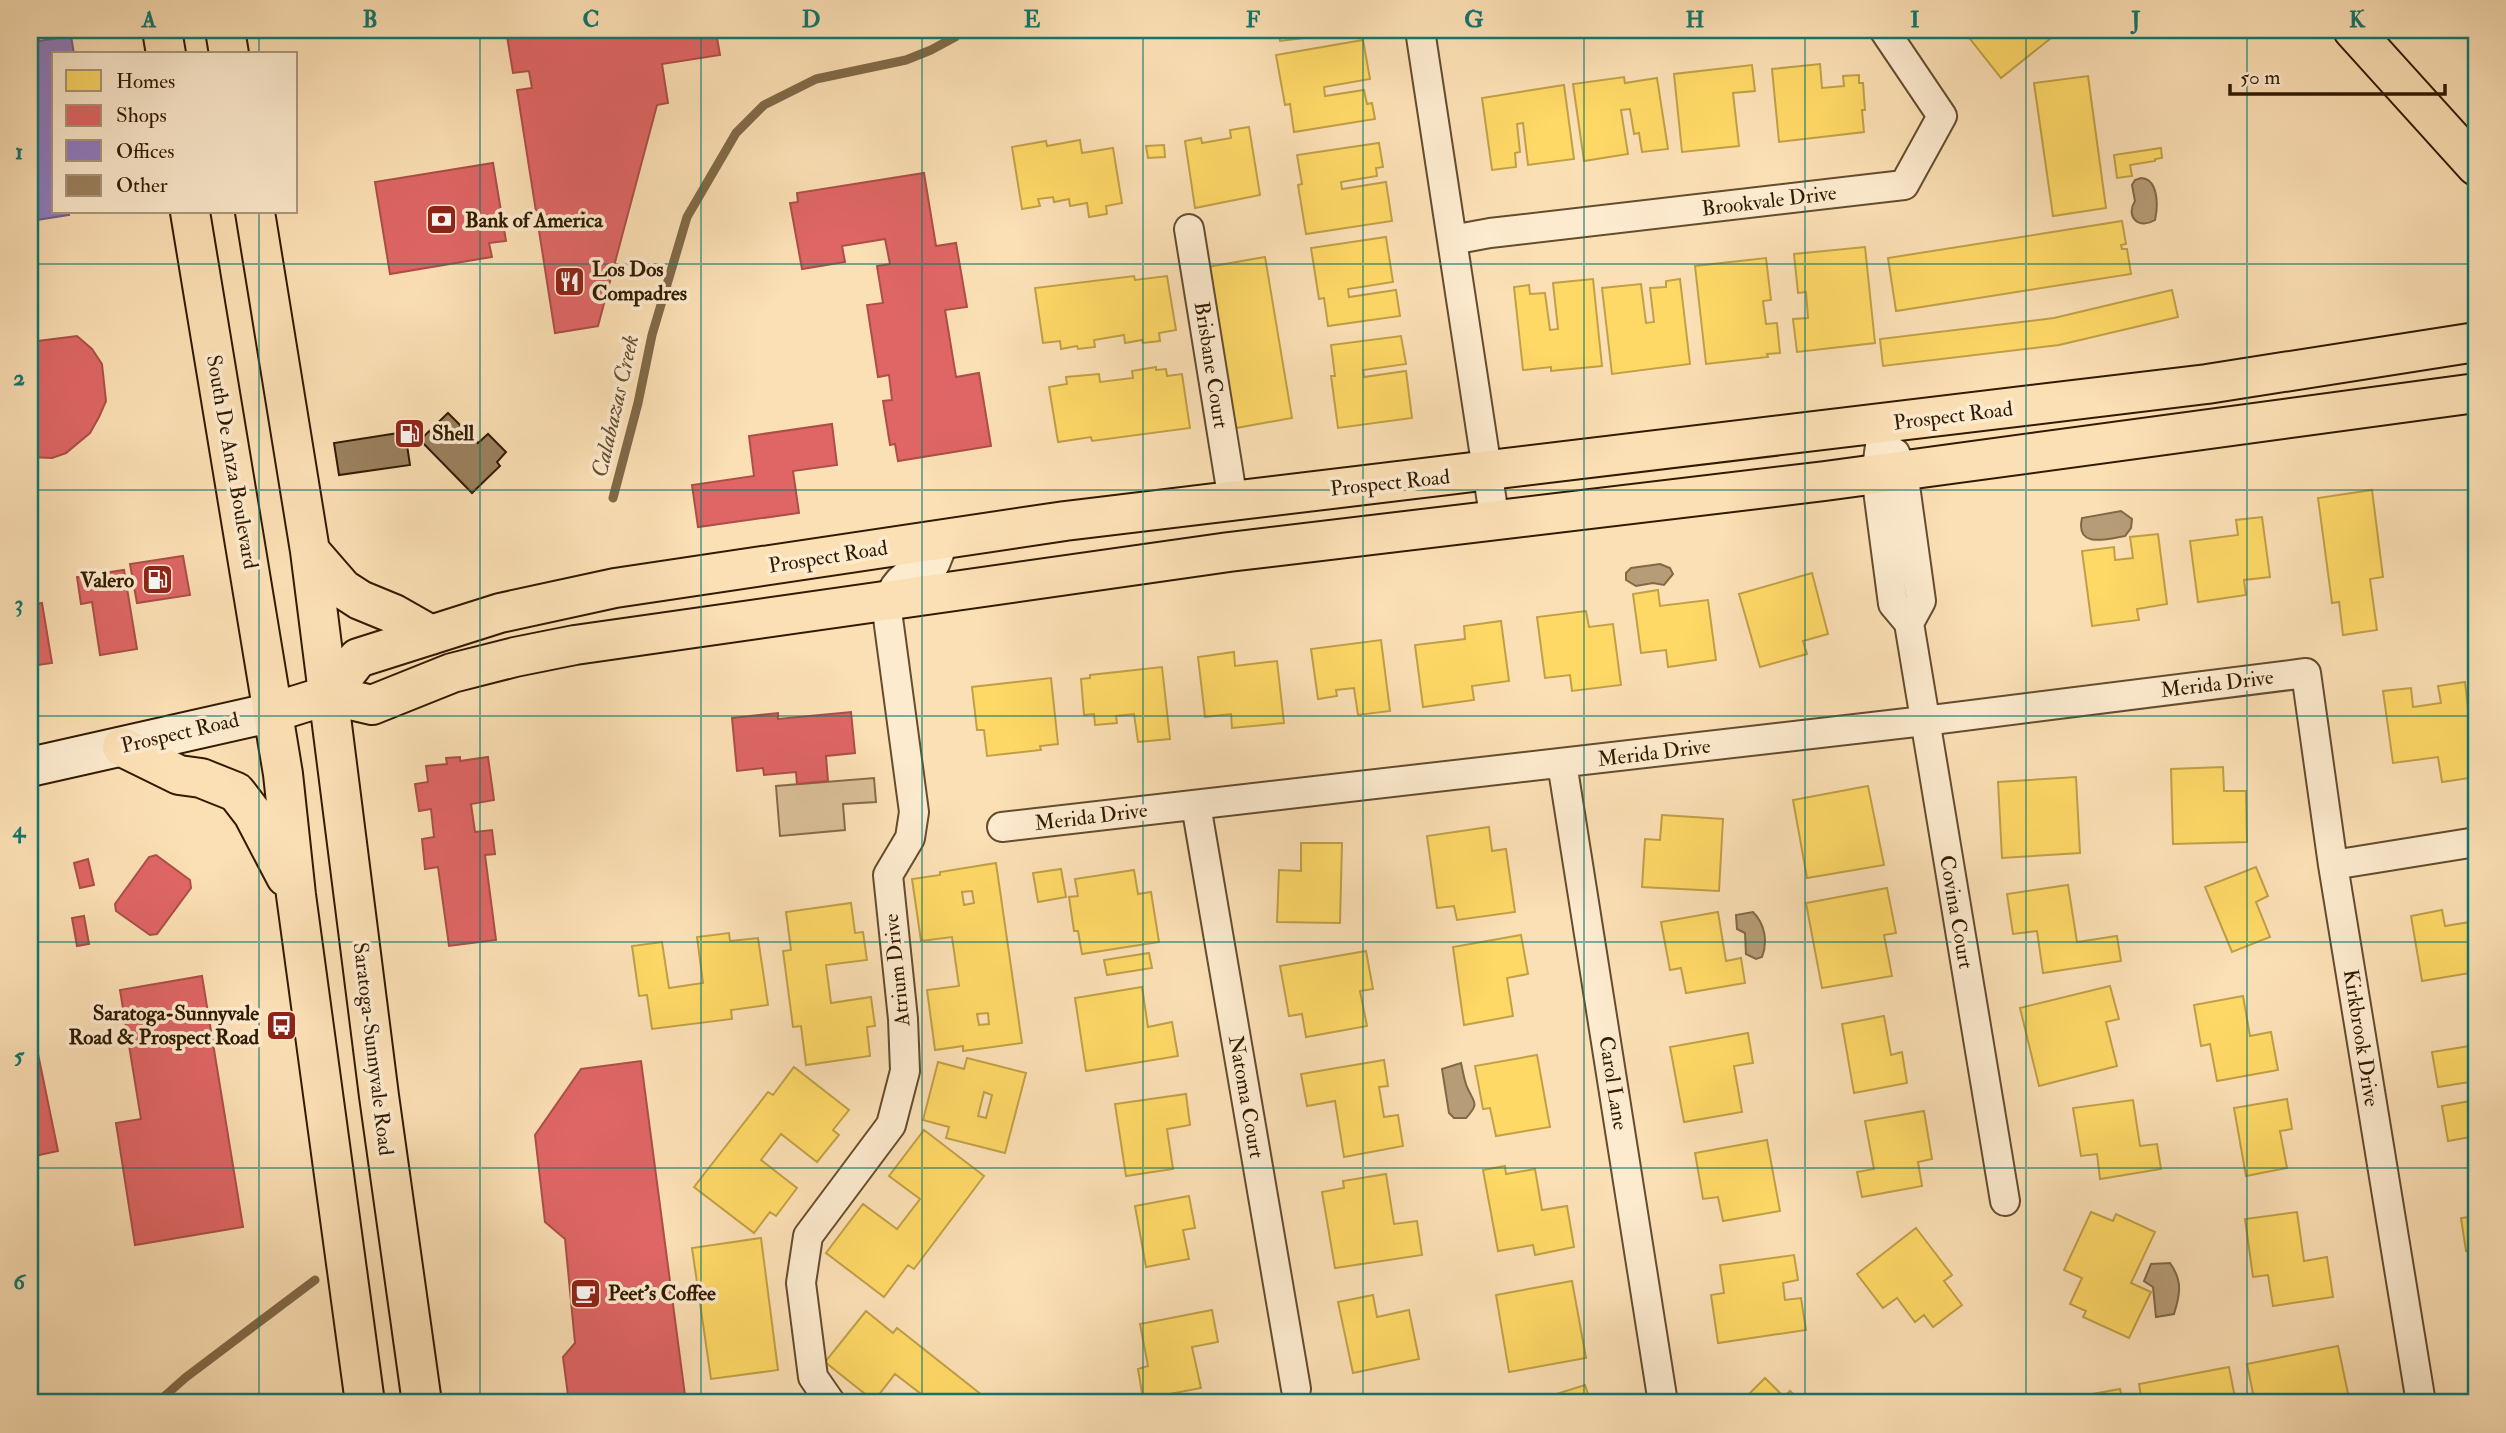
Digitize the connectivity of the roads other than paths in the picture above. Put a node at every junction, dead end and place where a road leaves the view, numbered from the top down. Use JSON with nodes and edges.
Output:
{"nodes":[{"id":1,"x":162,"y":30,"type":"edge"},
{"id":2,"x":225,"y":30,"type":"edge"},
{"id":3,"x":1420,"y":30,"type":"edge"},
{"id":4,"x":1884,"y":30,"type":"edge"},
{"id":5,"x":2353,"y":30,"type":"edge"},
{"id":6,"x":166,"y":52,"type":"edge"},
{"id":7,"x":229,"y":52,"type":"edge"},
{"id":8,"x":2476,"y":166,"type":"edge"},
{"id":9,"x":190,"y":214,"type":"edge"},
{"id":10,"x":255,"y":214,"type":"edge"},
{"id":11,"x":1189,"y":229,"type":"dead end"},
{"id":12,"x":1452,"y":240,"type":"junction"},
{"id":13,"x":2476,"y":342,"type":"edge"},
{"id":14,"x":2476,"y":393,"type":"edge"},
{"id":15,"x":1883,"y":424,"type":"junction"},
{"id":16,"x":1488,"y":472,"type":"junction"},
{"id":17,"x":1889,"y":473,"type":"junction"},
{"id":18,"x":1233,"y":501,"type":"junction"},
{"id":19,"x":1495,"y":522,"type":"junction"},
{"id":20,"x":945,"y":539,"type":"junction"},
{"id":21,"x":310,"y":551,"type":"junction"},
{"id":22,"x":886,"y":603,"type":"junction"},
{"id":23,"x":431,"y":635,"type":"junction"},
{"id":24,"x":2306,"y":673,"type":"joint"},
{"id":25,"x":329,"y":695,"type":"junction"},
{"id":26,"x":274,"y":712,"type":"junction"},
{"id":27,"x":1924,"y":721,"type":"junction"},
{"id":28,"x":122,"y":747,"type":"junction"},
{"id":29,"x":1562,"y":763,"type":"junction"},
{"id":30,"x":30,"y":767,"type":"edge"},
{"id":31,"x":1196,"y":805,"type":"junction"},
{"id":32,"x":1002,"y":828,"type":"dead end"},
{"id":33,"x":2476,"y":842,"type":"edge"},
{"id":34,"x":2333,"y":864,"type":"junction"},
{"id":35,"x":296,"y":895,"type":"junction"},
{"id":36,"x":2005,"y":1201,"type":"dead end"},
{"id":37,"x":1296,"y":1389,"type":"dead end"},
{"id":38,"x":365,"y":1403,"type":"edge"},
{"id":39,"x":422,"y":1403,"type":"edge"},
{"id":40,"x":831,"y":1403,"type":"edge"},
{"id":41,"x":1663,"y":1403,"type":"edge"},
{"id":42,"x":2421,"y":1403,"type":"edge"}],
"edges":[{"from":1,"to":6,"type":"main road"},
{"from":2,"to":7,"type":"main road"},
{"from":3,"to":12,"type":"street"},
{"from":4,"to":12,"type":"street","name":"Brookvale Drive"},
{"from":5,"to":8,"type":"main road"},
{"from":9,"to":26,"type":"main road","name":"South De Anza Boulevard"},
{"from":10,"to":21,"type":"main road"},
{"from":11,"to":18,"type":"street","name":"Brisbane Court"},
{"from":12,"to":16,"type":"street"},
{"from":13,"to":15,"type":"main road","name":"Prospect Road"},
{"from":14,"to":17,"type":"main road"},
{"from":15,"to":16,"type":"main road","name":"Prospect Road"},
{"from":15,"to":17,"type":"street","name":"Covina Court"},
{"from":16,"to":18,"type":"main road","name":"Prospect Road"},
{"from":16,"to":19,"type":"street"},
{"from":17,"to":19,"type":"main road"},
{"from":17,"to":27,"type":"street","name":"Covina Court"},
{"from":18,"to":20,"type":"main road","name":"Prospect Road"},
{"from":19,"to":22,"type":"main road"},
{"from":20,"to":22,"type":"street"},
{"from":20,"to":23,"type":"main road","name":"Prospect Road"},
{"from":21,"to":23,"type":"main road"},
{"from":21,"to":25,"type":"main road"},
{"from":22,"to":25,"type":"main road"},
{"from":22,"to":40,"type":"street","name":"Atrium Drive"},
{"from":23,"to":25,"type":"main road","name":"Prospect Road"},
{"from":24,"to":27,"type":"street","name":"Merida Drive"},
{"from":24,"to":34,"type":"street","name":"Kirkbrook Drive"},
{"from":25,"to":26,"type":"main road","name":"Prospect Road"},
{"from":25,"to":39,"type":"main road","name":"Saratoga-Sunnyvale Road"},
{"from":26,"to":28,"type":"main road","name":"Prospect Road"},
{"from":26,"to":35,"type":"main road"},
{"from":27,"to":29,"type":"street","name":"Merida Drive"},
{"from":27,"to":36,"type":"street","name":"Covina Court"},
{"from":28,"to":30,"type":"main road","name":"Prospect Road"},
{"from":28,"to":35,"type":"main road"},
{"from":29,"to":31,"type":"street","name":"Merida Drive"},
{"from":29,"to":41,"type":"street","name":"Carol Lane"},
{"from":31,"to":32,"type":"street","name":"Merida Drive"},
{"from":31,"to":37,"type":"street","name":"Natoma Court"},
{"from":33,"to":34,"type":"street"},
{"from":34,"to":42,"type":"street","name":"Kirkbrook Drive"},
{"from":35,"to":38,"type":"main road"}]}
